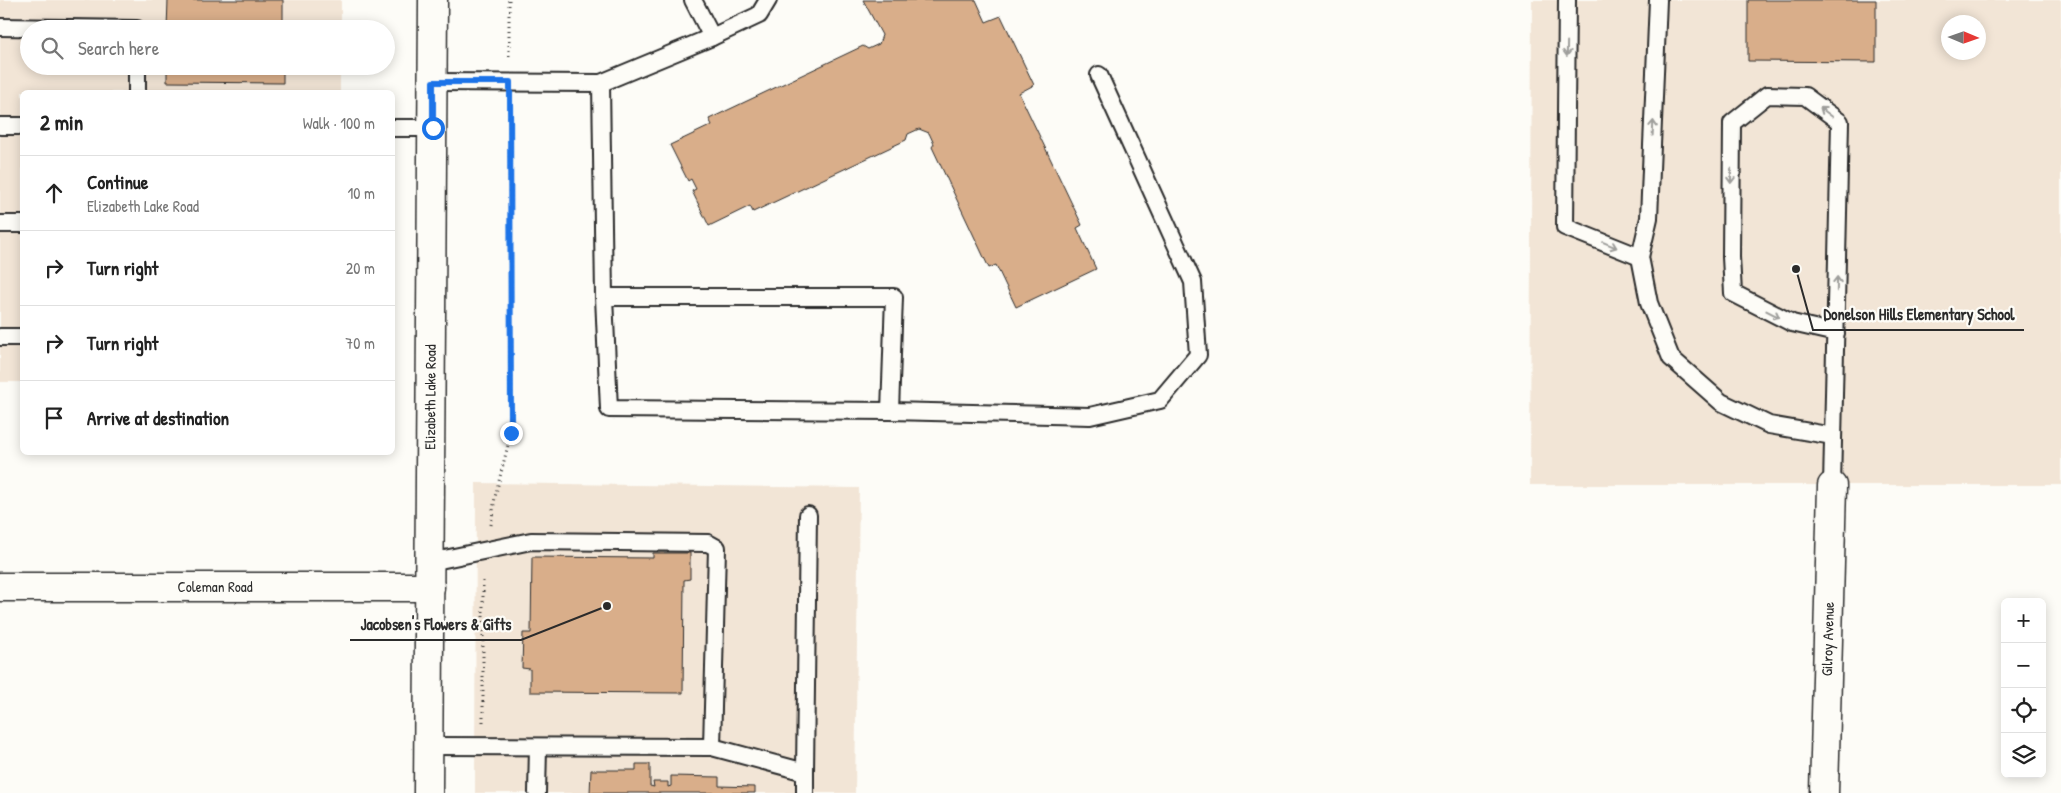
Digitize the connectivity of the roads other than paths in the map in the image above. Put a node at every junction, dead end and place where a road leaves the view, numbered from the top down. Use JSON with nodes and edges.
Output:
{"nodes":[{"id":1,"x":433,"y":0,"type":"edge"},
{"id":2,"x":693,"y":0,"type":"edge"},
{"id":3,"x":768,"y":0,"type":"edge"},
{"id":4,"x":1567,"y":0,"type":"edge"},
{"id":5,"x":1658,"y":0,"type":"edge"},
{"id":6,"x":0,"y":28,"type":"edge"},
{"id":7,"x":20,"y":28,"type":"edge"},
{"id":8,"x":712,"y":37,"type":"junction"},
{"id":9,"x":1099,"y":74,"type":"dead end"},
{"id":10,"x":137,"y":75,"type":"edge"},
{"id":11,"x":433,"y":82,"type":"junction"},
{"id":12,"x":601,"y":83,"type":"junction"},
{"id":13,"x":137,"y":90,"type":"edge"},
{"id":14,"x":0,"y":126,"type":"edge"},
{"id":15,"x":20,"y":126,"type":"edge"},
{"id":16,"x":395,"y":128,"type":"edge"},
{"id":17,"x":433,"y":128,"type":"junction"},
{"id":18,"x":0,"y":224,"type":"edge"},
{"id":19,"x":20,"y":224,"type":"edge"},
{"id":20,"x":1640,"y":257,"type":"junction"},
{"id":21,"x":604,"y":297,"type":"junction"},
{"id":22,"x":1836,"y":333,"type":"junction"},
{"id":23,"x":20,"y":337,"type":"edge"},
{"id":24,"x":0,"y":338,"type":"edge"},
{"id":25,"x":890,"y":411,"type":"junction"},
{"id":26,"x":1834,"y":436,"type":"junction"},
{"id":27,"x":1832,"y":486,"type":"joint"},
{"id":28,"x":808,"y":515,"type":"dead end"},
{"id":29,"x":430,"y":574,"type":"junction"},
{"id":30,"x":0,"y":587,"type":"edge"},
{"id":31,"x":428,"y":746,"type":"junction"},
{"id":32,"x":538,"y":747,"type":"junction"},
{"id":33,"x":712,"y":748,"type":"junction"},
{"id":34,"x":805,"y":772,"type":"junction"},
{"id":35,"x":428,"y":793,"type":"edge"},
{"id":36,"x":537,"y":793,"type":"edge"},
{"id":37,"x":805,"y":793,"type":"edge"},
{"id":38,"x":1824,"y":793,"type":"edge"}],
"edges":[{"from":1,"to":11,"type":"main road","name":"Elizabeth Lake Road"},
{"from":2,"to":8,"type":"lane"},
{"from":3,"to":8,"type":"lane"},
{"from":4,"to":20,"type":"lane","one_way":true},
{"from":20,"to":5,"type":"lane","one_way":true},
{"from":6,"to":7,"type":"lane"},
{"from":8,"to":12,"type":"lane"},
{"from":9,"to":25,"type":"lane"},
{"from":10,"to":13,"type":"lane"},
{"from":11,"to":12,"type":"lane"},
{"from":11,"to":17,"type":"main road","name":"Elizabeth Lake Road"},
{"from":12,"to":21,"type":"lane"},
{"from":14,"to":15,"type":"lane"},
{"from":16,"to":17,"type":"lane"},
{"from":17,"to":29,"type":"main road","name":"Elizabeth Lake Road"},
{"from":18,"to":19,"type":"lane"},
{"from":20,"to":26,"type":"lane"},
{"from":21,"to":25,"type":"lane"},
{"from":21,"to":25,"type":"lane"},
{"from":22,"to":22,"type":"lane","one_way":true},
{"from":22,"to":26,"type":"lane"},
{"from":23,"to":24,"type":"lane"},
{"from":26,"to":27,"type":"lane"},
{"from":27,"to":38,"type":"main road","name":"Gilroy Avenue"},
{"from":28,"to":34,"type":"lane"},
{"from":29,"to":30,"type":"main road","name":"Coleman Road"},
{"from":29,"to":31,"type":"main road","name":"Elizabeth Lake Road"},
{"from":29,"to":33,"type":"lane"},
{"from":31,"to":32,"type":"lane"},
{"from":31,"to":35,"type":"main road","name":"Elizabeth Lake Road"},
{"from":32,"to":33,"type":"lane"},
{"from":32,"to":36,"type":"lane"},
{"from":33,"to":34,"type":"lane"},
{"from":34,"to":37,"type":"lane"}]}
